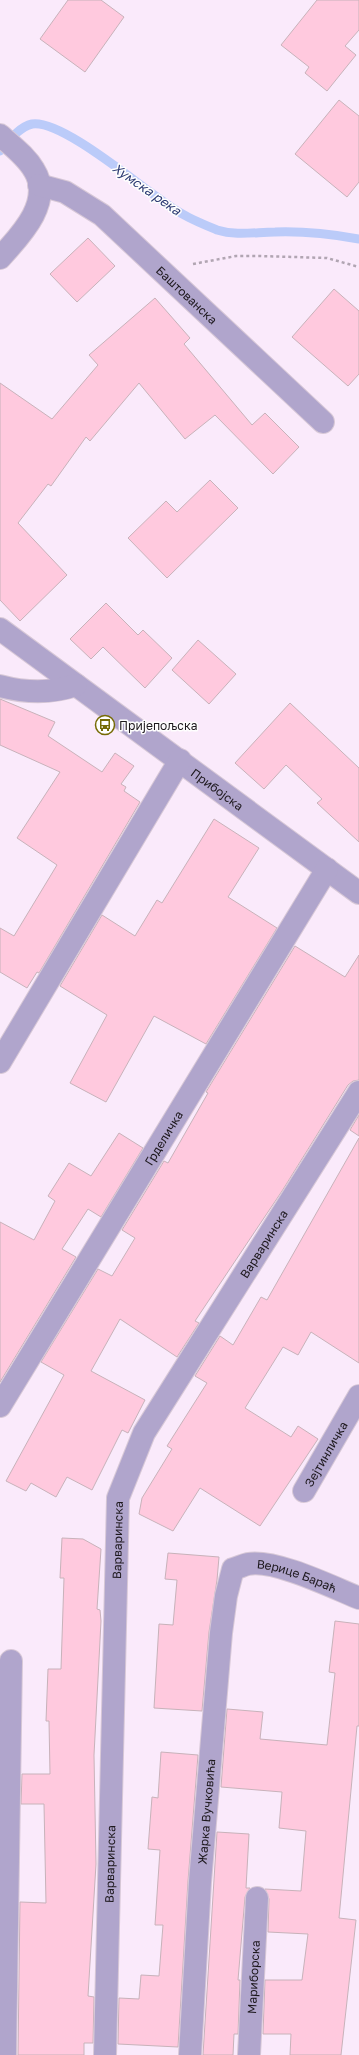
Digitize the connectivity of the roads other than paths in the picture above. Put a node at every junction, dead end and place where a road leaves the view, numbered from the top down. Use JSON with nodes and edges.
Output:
{"nodes":[{"id":1,"x":0,"y":135,"type":"edge"},
{"id":2,"x":39,"y":186,"type":"junction"},
{"id":3,"x":0,"y":258,"type":"edge"},
{"id":4,"x":323,"y":422,"type":"dead end"},
{"id":5,"x":0,"y":629,"type":"edge"},
{"id":6,"x":76,"y":685,"type":"junction"},
{"id":7,"x":0,"y":686,"type":"edge"},
{"id":8,"x":180,"y":760,"type":"junction"},
{"id":9,"x":327,"y":869,"type":"junction"},
{"id":10,"x":359,"y":893,"type":"edge"},
{"id":11,"x":0,"y":1062,"type":"edge"},
{"id":12,"x":359,"y":1092,"type":"edge"},
{"id":13,"x":359,"y":1396,"type":"edge"},
{"id":14,"x":0,"y":1406,"type":"edge"},
{"id":15,"x":304,"y":1491,"type":"dead end"},
{"id":16,"x":233,"y":1569,"type":"joint"},
{"id":17,"x":359,"y":1598,"type":"edge"},
{"id":18,"x":11,"y":1661,"type":"dead end"},
{"id":19,"x":257,"y":1898,"type":"dead end"},
{"id":20,"x":5,"y":2055,"type":"edge"},
{"id":21,"x":105,"y":2055,"type":"edge"},
{"id":22,"x":190,"y":2055,"type":"edge"},
{"id":23,"x":249,"y":2055,"type":"edge"}],
"edges":[{"from":1,"to":2,"type":"street"},
{"from":2,"to":3,"type":"street"},
{"from":2,"to":4,"type":"street","name":"Баштованска"},
{"from":5,"to":6,"type":"street","name":"Прибојска"},
{"from":6,"to":7,"type":"street"},
{"from":6,"to":8,"type":"street","name":"Прибојска"},
{"from":8,"to":9,"type":"street","name":"Прибојска"},
{"from":8,"to":11,"type":"street"},
{"from":9,"to":10,"type":"street","name":"Прибојска"},
{"from":9,"to":14,"type":"street","name":"Грделичка"},
{"from":12,"to":21,"type":"street","name":"Варваринска"},
{"from":13,"to":15,"type":"street","name":"Зејтинличка"},
{"from":16,"to":17,"type":"street","name":"Верице Бараћ"},
{"from":16,"to":22,"type":"street","name":"Жарка Вучковића"},
{"from":18,"to":20,"type":"street"},
{"from":19,"to":23,"type":"street","name":"Мариборска"}]}
